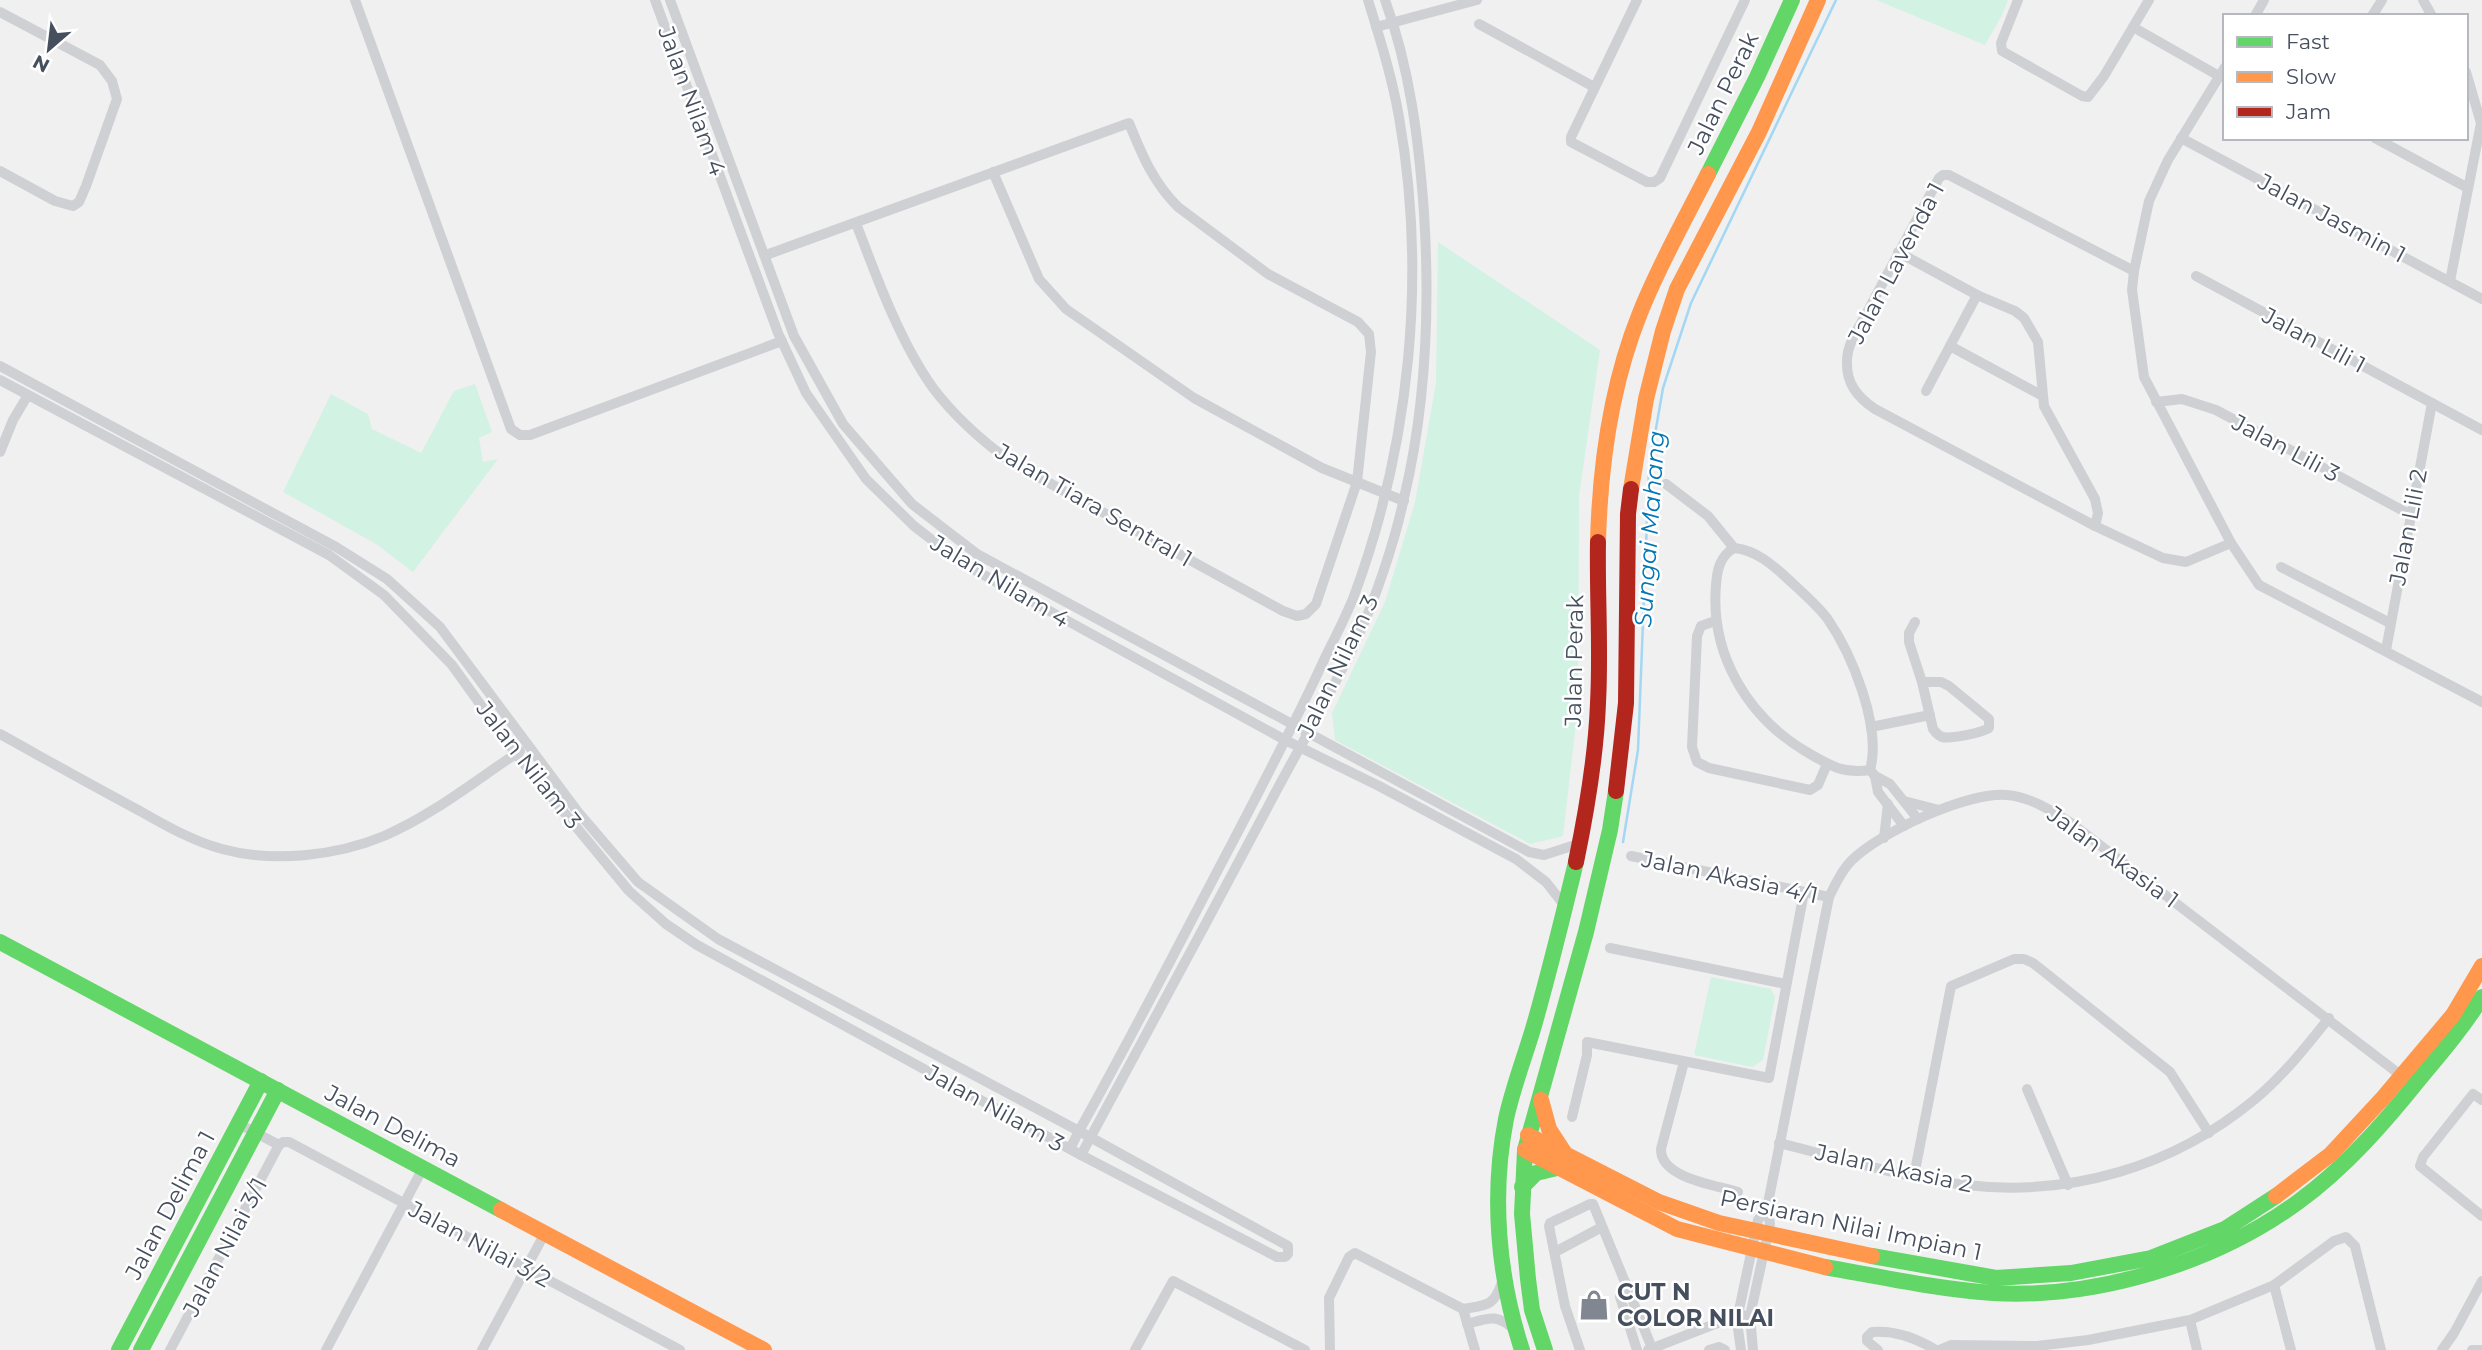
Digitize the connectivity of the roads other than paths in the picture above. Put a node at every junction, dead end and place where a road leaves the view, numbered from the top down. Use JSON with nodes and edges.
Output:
{"nodes":[{"id":1,"x":355,"y":0,"type":"edge"},
{"id":2,"x":655,"y":0,"type":"edge"},
{"id":3,"x":670,"y":0,"type":"edge"},
{"id":4,"x":1367,"y":0,"type":"edge"},
{"id":5,"x":1385,"y":0,"type":"edge"},
{"id":6,"x":1477,"y":0,"type":"edge"},
{"id":7,"x":1637,"y":0,"type":"edge"},
{"id":8,"x":1745,"y":0,"type":"edge"},
{"id":9,"x":1792,"y":0,"type":"edge"},
{"id":10,"x":1818,"y":0,"type":"edge"},
{"id":11,"x":2018,"y":0,"type":"edge"},
{"id":12,"x":2149,"y":0,"type":"edge"},
{"id":13,"x":0,"y":12,"type":"edge"},
{"id":14,"x":1394,"y":23,"type":"junction"},
{"id":15,"x":1479,"y":24,"type":"dead end"},
{"id":16,"x":1376,"y":27,"type":"junction"},
{"id":17,"x":2133,"y":27,"type":"junction"},
{"id":18,"x":2222,"y":71,"type":"edge"},
{"id":19,"x":2468,"y":79,"type":"edge"},
{"id":20,"x":1594,"y":87,"type":"junction"},
{"id":21,"x":2181,"y":138,"type":"junction"},
{"id":22,"x":2379,"y":140,"type":"edge"},
{"id":23,"x":0,"y":171,"type":"edge"},
{"id":24,"x":993,"y":172,"type":"junction"},
{"id":25,"x":2468,"y":188,"type":"junction"},
{"id":26,"x":856,"y":223,"type":"junction"},
{"id":27,"x":1898,"y":253,"type":"junction"},
{"id":28,"x":766,"y":255,"type":"junction"},
{"id":29,"x":2134,"y":271,"type":"junction"},
{"id":30,"x":2196,"y":276,"type":"dead end"},
{"id":31,"x":2450,"y":281,"type":"junction"},
{"id":32,"x":1977,"y":295,"type":"junction"},
{"id":33,"x":2482,"y":299,"type":"edge"},
{"id":34,"x":782,"y":341,"type":"junction"},
{"id":35,"x":1950,"y":346,"type":"junction"},
{"id":36,"x":0,"y":366,"type":"edge"},
{"id":37,"x":0,"y":380,"type":"edge"},
{"id":38,"x":1926,"y":391,"type":"dead end"},
{"id":39,"x":28,"y":395,"type":"junction"},
{"id":40,"x":2041,"y":395,"type":"junction"},
{"id":41,"x":2156,"y":402,"type":"junction"},
{"id":42,"x":2432,"y":403,"type":"junction"},
{"id":43,"x":0,"y":414,"type":"edge"},
{"id":44,"x":13,"y":420,"type":"junction"},
{"id":45,"x":2482,"y":430,"type":"edge"},
{"id":46,"x":0,"y":452,"type":"edge"},
{"id":47,"x":1357,"y":482,"type":"junction"},
{"id":48,"x":1666,"y":484,"type":"dead end"},
{"id":49,"x":1386,"y":494,"type":"junction"},
{"id":50,"x":1404,"y":501,"type":"junction"},
{"id":51,"x":2411,"y":515,"type":"junction"},
{"id":52,"x":2095,"y":526,"type":"junction"},
{"id":53,"x":2231,"y":542,"type":"junction"},
{"id":54,"x":1734,"y":548,"type":"junction"},
{"id":55,"x":2281,"y":567,"type":"dead end"},
{"id":56,"x":1715,"y":621,"type":"junction"},
{"id":57,"x":1915,"y":622,"type":"dead end"},
{"id":58,"x":2390,"y":623,"type":"junction"},
{"id":59,"x":2386,"y":650,"type":"junction"},
{"id":60,"x":1922,"y":682,"type":"junction"},
{"id":61,"x":2482,"y":702,"type":"edge"},
{"id":62,"x":1930,"y":715,"type":"junction"},
{"id":63,"x":1294,"y":726,"type":"junction"},
{"id":64,"x":1871,"y":727,"type":"junction"},
{"id":65,"x":1307,"y":733,"type":"junction"},
{"id":66,"x":0,"y":734,"type":"edge"},
{"id":67,"x":1285,"y":740,"type":"junction"},
{"id":68,"x":528,"y":746,"type":"junction"},
{"id":69,"x":1299,"y":746,"type":"junction"},
{"id":70,"x":516,"y":754,"type":"junction"},
{"id":71,"x":1827,"y":764,"type":"junction"},
{"id":72,"x":1873,"y":773,"type":"junction"},
{"id":73,"x":1904,"y":801,"type":"junction"},
{"id":74,"x":1888,"y":804,"type":"junction"},
{"id":75,"x":1941,"y":810,"type":"junction"},
{"id":76,"x":1917,"y":819,"type":"junction"},
{"id":77,"x":1904,"y":826,"type":"junction"},
{"id":78,"x":1884,"y":838,"type":"junction"},
{"id":79,"x":1578,"y":844,"type":"junction"},
{"id":80,"x":1631,"y":856,"type":"dead end"},
{"id":81,"x":1804,"y":892,"type":"junction"},
{"id":82,"x":1829,"y":897,"type":"junction"},
{"id":83,"x":1564,"y":905,"type":"junction"},
{"id":84,"x":0,"y":942,"type":"edge"},
{"id":85,"x":1610,"y":948,"type":"dead end"},
{"id":86,"x":2482,"y":966,"type":"edge"},
{"id":87,"x":1786,"y":984,"type":"junction"},
{"id":88,"x":2482,"y":997,"type":"edge"},
{"id":89,"x":2329,"y":1018,"type":"junction"},
{"id":90,"x":1534,"y":1024,"type":"junction"},
{"id":91,"x":1684,"y":1062,"type":"junction"},
{"id":92,"x":261,"y":1081,"type":"junction"},
{"id":93,"x":2409,"y":1081,"type":"junction"},
{"id":94,"x":2027,"y":1089,"type":"dead end"},
{"id":95,"x":278,"y":1090,"type":"junction"},
{"id":96,"x":2478,"y":1097,"type":"edge"},
{"id":97,"x":1541,"y":1099,"type":"junction"},
{"id":98,"x":1572,"y":1117,"type":"dead end"},
{"id":99,"x":239,"y":1124,"type":"junction"},
{"id":100,"x":1079,"y":1131,"type":"junction"},
{"id":101,"x":256,"y":1132,"type":"junction"},
{"id":102,"x":2209,"y":1133,"type":"junction"},
{"id":103,"x":1091,"y":1138,"type":"junction"},
{"id":104,"x":1525,"y":1141,"type":"junction"},
{"id":105,"x":1779,"y":1143,"type":"junction"},
{"id":106,"x":279,"y":1145,"type":"junction"},
{"id":107,"x":1070,"y":1149,"type":"junction"},
{"id":108,"x":1081,"y":1155,"type":"junction"},
{"id":109,"x":1562,"y":1159,"type":"junction"},
{"id":110,"x":423,"y":1168,"type":"junction"},
{"id":111,"x":1914,"y":1176,"type":"junction"},
{"id":112,"x":2068,"y":1185,"type":"junction"},
{"id":113,"x":1522,"y":1187,"type":"junction"},
{"id":114,"x":1738,"y":1192,"type":"dead end"},
{"id":115,"x":404,"y":1203,"type":"junction"},
{"id":116,"x":1499,"y":1204,"type":"junction"},
{"id":117,"x":2482,"y":1216,"type":"edge"},
{"id":118,"x":1602,"y":1227,"type":"junction"},
{"id":119,"x":545,"y":1233,"type":"junction"},
{"id":120,"x":1762,"y":1233,"type":"junction"},
{"id":121,"x":1758,"y":1250,"type":"junction"},
{"id":122,"x":1555,"y":1252,"type":"junction"},
{"id":123,"x":526,"y":1268,"type":"junction"},
{"id":124,"x":1504,"y":1276,"type":"junction"},
{"id":125,"x":2482,"y":1281,"type":"edge"},
{"id":126,"x":1626,"y":1283,"type":"junction"},
{"id":127,"x":2274,"y":1285,"type":"junction"},
{"id":128,"x":1463,"y":1309,"type":"junction"},
{"id":129,"x":1738,"y":1315,"type":"junction"},
{"id":130,"x":1750,"y":1316,"type":"junction"},
{"id":131,"x":2190,"y":1320,"type":"junction"},
{"id":132,"x":1466,"y":1324,"type":"junction"},
{"id":133,"x":1515,"y":1329,"type":"junction"},
{"id":134,"x":2089,"y":1345,"type":"edge"},
{"id":135,"x":1991,"y":1348,"type":"edge"},
{"id":136,"x":1650,"y":1349,"type":"edge"},
{"id":137,"x":119,"y":1350,"type":"edge"},
{"id":138,"x":141,"y":1350,"type":"edge"},
{"id":139,"x":170,"y":1350,"type":"edge"},
{"id":140,"x":326,"y":1350,"type":"edge"},
{"id":141,"x":482,"y":1350,"type":"edge"},
{"id":142,"x":680,"y":1350,"type":"edge"},
{"id":143,"x":764,"y":1350,"type":"edge"},
{"id":144,"x":1135,"y":1350,"type":"edge"},
{"id":145,"x":1304,"y":1350,"type":"edge"},
{"id":146,"x":1330,"y":1350,"type":"edge"},
{"id":147,"x":1475,"y":1350,"type":"edge"},
{"id":148,"x":1522,"y":1350,"type":"edge"},
{"id":149,"x":1545,"y":1350,"type":"edge"},
{"id":150,"x":1580,"y":1350,"type":"edge"},
{"id":151,"x":1637,"y":1350,"type":"edge"},
{"id":152,"x":1709,"y":1350,"type":"edge"},
{"id":153,"x":1725,"y":1350,"type":"edge"},
{"id":154,"x":1741,"y":1350,"type":"edge"},
{"id":155,"x":1753,"y":1350,"type":"edge"},
{"id":156,"x":1878,"y":1350,"type":"edge"},
{"id":157,"x":1938,"y":1350,"type":"edge"},
{"id":158,"x":2197,"y":1350,"type":"edge"},
{"id":159,"x":2291,"y":1350,"type":"edge"},
{"id":160,"x":2381,"y":1350,"type":"edge"},
{"id":161,"x":2442,"y":1350,"type":"edge"},
{"id":162,"x":2472,"y":1350,"type":"edge"},
{"id":163,"x":2482,"y":1350,"type":"edge"}],
"edges":[{"from":1,"to":34,"type":"street"},
{"from":2,"to":34,"type":"street","name":"Jalan Nilam 4"},
{"from":3,"to":28,"type":"street","name":"Jalan Nilam 4"},
{"from":4,"to":16,"type":"street","name":"Jalan Nilam 3"},
{"from":5,"to":14,"type":"street","name":"Jalan Nilam 3"},
{"from":6,"to":14,"type":"street"},
{"from":7,"to":20,"type":"street"},
{"from":8,"to":20,"type":"street"},
{"from":9,"to":79,"type":"street","name":"Jalan Perak"},
{"from":10,"to":97,"type":"street","name":"Jalan Perak"},
{"from":11,"to":17,"type":"street"},
{"from":12,"to":17,"type":"street"},
{"from":13,"to":23,"type":"street"},
{"from":14,"to":16,"type":"street"},
{"from":14,"to":50,"type":"street","name":"Jalan Nilam 3"},
{"from":15,"to":20,"type":"street"},
{"from":16,"to":49,"type":"street","name":"Jalan Nilam 3"},
{"from":17,"to":18,"type":"street"},
{"from":18,"to":21,"type":"street"},
{"from":19,"to":25,"type":"street"},
{"from":21,"to":29,"type":"street"},
{"from":21,"to":31,"type":"street","name":"Jalan Jasmin 1"},
{"from":22,"to":25,"type":"street"},
{"from":24,"to":26,"type":"street"},
{"from":24,"to":47,"type":"street"},
{"from":24,"to":47,"type":"street"},
{"from":25,"to":31,"type":"street"},
{"from":26,"to":28,"type":"street"},
{"from":26,"to":47,"type":"street","name":"Jalan Tiara Sentral 1"},
{"from":27,"to":29,"type":"street","name":"Jalan Lavenda 1"},
{"from":27,"to":32,"type":"street"},
{"from":27,"to":52,"type":"street","name":"Jalan Lavenda 1"},
{"from":28,"to":63,"type":"street","name":"Jalan Nilam 4"},
{"from":29,"to":41,"type":"street"},
{"from":30,"to":42,"type":"street","name":"Jalan Lili 1"},
{"from":31,"to":33,"type":"street","name":"Jalan Jasmin 1"},
{"from":32,"to":35,"type":"street"},
{"from":32,"to":40,"type":"street"},
{"from":34,"to":67,"type":"street","name":"Jalan Nilam 4"},
{"from":35,"to":38,"type":"street"},
{"from":35,"to":40,"type":"street"},
{"from":36,"to":68,"type":"street","name":"Jalan Nilam 3"},
{"from":37,"to":39,"type":"street","name":"Jalan Nilam 3"},
{"from":39,"to":44,"type":"street"},
{"from":39,"to":70,"type":"street","name":"Jalan Nilam 3"},
{"from":40,"to":52,"type":"street"},
{"from":41,"to":51,"type":"street","name":"Jalan Lili 3"},
{"from":41,"to":53,"type":"street"},
{"from":42,"to":45,"type":"street","name":"Jalan Lili 1"},
{"from":42,"to":51,"type":"street","name":"Jalan Lili 2"},
{"from":43,"to":44,"type":"street"},
{"from":44,"to":46,"type":"street"},
{"from":47,"to":49,"type":"street"},
{"from":48,"to":54,"type":"street"},
{"from":49,"to":50,"type":"street"},
{"from":49,"to":63,"type":"street","name":"Jalan Nilam 3"},
{"from":50,"to":65,"type":"street","name":"Jalan Nilam 3"},
{"from":51,"to":58,"type":"street","name":"Jalan Lili 2"},
{"from":52,"to":53,"type":"street","name":"Jalan Lavenda 1"},
{"from":53,"to":59,"type":"street"},
{"from":54,"to":56,"type":"street"},
{"from":54,"to":64,"type":"street"},
{"from":55,"to":58,"type":"street"},
{"from":56,"to":71,"type":"street"},
{"from":56,"to":71,"type":"street"},
{"from":57,"to":60,"type":"street"},
{"from":58,"to":59,"type":"street","name":"Jalan Lili 2"},
{"from":59,"to":61,"type":"street"},
{"from":60,"to":62,"type":"street"},
{"from":60,"to":62,"type":"street"},
{"from":62,"to":64,"type":"street"},
{"from":63,"to":65,"type":"street","name":"Jalan Nilam 4"},
{"from":63,"to":67,"type":"street","name":"Jalan Nilam 3"},
{"from":64,"to":72,"type":"street"},
{"from":65,"to":69,"type":"street","name":"Jalan Nilam 3"},
{"from":65,"to":79,"type":"street","name":"Jalan Nilam 4"},
{"from":66,"to":70,"type":"street"},
{"from":67,"to":69,"type":"street","name":"Jalan Nilam 4"},
{"from":67,"to":100,"type":"street","name":"Jalan Nilam 3"},
{"from":68,"to":70,"type":"street"},
{"from":68,"to":100,"type":"street","name":"Jalan Nilam 3"},
{"from":69,"to":83,"type":"street","name":"Jalan Nilam 4"},
{"from":69,"to":103,"type":"street","name":"Jalan Nilam 3"},
{"from":70,"to":107,"type":"street","name":"Jalan Nilam 3"},
{"from":71,"to":72,"type":"street"},
{"from":72,"to":73,"type":"street"},
{"from":72,"to":74,"type":"street"},
{"from":73,"to":75,"type":"street"},
{"from":73,"to":76,"type":"street"},
{"from":74,"to":77,"type":"street"},
{"from":74,"to":78,"type":"street"},
{"from":75,"to":76,"type":"street","name":"Jalan Akasia 1"},
{"from":75,"to":89,"type":"street","name":"Jalan Akasia 1"},
{"from":76,"to":77,"type":"street","name":"Jalan Akasia 1"},
{"from":77,"to":78,"type":"street","name":"Jalan Akasia 1"},
{"from":78,"to":82,"type":"street","name":"Jalan Akasia 1"},
{"from":79,"to":83,"type":"street","name":"Jalan Perak"},
{"from":80,"to":81,"type":"street","name":"Jalan Akasia 4/1"},
{"from":81,"to":82,"type":"street","name":"Jalan Akasia 4/1"},
{"from":81,"to":87,"type":"street"},
{"from":82,"to":105,"type":"street","name":"Jalan Akasia 1"},
{"from":83,"to":90,"type":"street","name":"Jalan Perak"},
{"from":84,"to":92,"type":"street","name":"Jalan Delima"},
{"from":85,"to":87,"type":"street"},
{"from":86,"to":93,"type":"street","name":"Persiaran Nilai Impian 1"},
{"from":87,"to":91,"type":"street"},
{"from":88,"to":93,"type":"street","name":"Persiaran Nilai Impian 1"},
{"from":89,"to":93,"type":"street","name":"Jalan Akasia 1"},
{"from":89,"to":102,"type":"street","name":"Jalan Akasia 2"},
{"from":90,"to":104,"type":"street"},
{"from":90,"to":116,"type":"street","name":"Jalan Perak"},
{"from":91,"to":98,"type":"street"},
{"from":91,"to":114,"type":"street"},
{"from":92,"to":95,"type":"street","name":"Jalan Delima"},
{"from":92,"to":99,"type":"street","name":"Jalan Delima 1"},
{"from":93,"to":120,"type":"street","name":"Persiaran Nilai Impian 1"},
{"from":93,"to":121,"type":"street","name":"Persiaran Nilai Impian 1"},
{"from":94,"to":112,"type":"street"},
{"from":95,"to":101,"type":"street","name":"Jalan Delima 1"},
{"from":95,"to":110,"type":"street","name":"Jalan Delima"},
{"from":96,"to":117,"type":"street"},
{"from":97,"to":104,"type":"street","name":"Jalan Perak"},
{"from":97,"to":109,"type":"street"},
{"from":99,"to":101,"type":"street","name":"Jalan Nilai 3/2"},
{"from":99,"to":137,"type":"street","name":"Jalan Delima 1"},
{"from":100,"to":103,"type":"street"},
{"from":100,"to":107,"type":"street"},
{"from":101,"to":106,"type":"street","name":"Jalan Nilai 3/2"},
{"from":101,"to":138,"type":"street","name":"Jalan Delima 1"},
{"from":102,"to":111,"type":"street"},
{"from":102,"to":112,"type":"street","name":"Jalan Akasia 2"},
{"from":103,"to":108,"type":"street","name":"Jalan Nilam 3"},
{"from":103,"to":108,"type":"street"},
{"from":104,"to":109,"type":"street","name":"Persiaran Nilai Impian 1"},
{"from":104,"to":113,"type":"street","name":"Jalan Perak"},
{"from":104,"to":116,"type":"street"},
{"from":105,"to":111,"type":"street","name":"Jalan Akasia 2"},
{"from":105,"to":120,"type":"street","name":"Jalan Akasia 1"},
{"from":106,"to":115,"type":"street","name":"Jalan Nilai 3/2"},
{"from":106,"to":139,"type":"street","name":"Jalan Nilai 3/1"},
{"from":107,"to":108,"type":"street","name":"Jalan Nilam 3"},
{"from":109,"to":113,"type":"street"},
{"from":109,"to":120,"type":"street","name":"Persiaran Nilai Impian 1"},
{"from":109,"to":121,"type":"street","name":"Persiaran Nilai Impian 1"},
{"from":110,"to":115,"type":"street"},
{"from":110,"to":119,"type":"street","name":"Jalan Delima"},
{"from":111,"to":112,"type":"street","name":"Jalan Akasia 2"},
{"from":113,"to":149,"type":"street","name":"Jalan Perak"},
{"from":115,"to":123,"type":"street","name":"Jalan Nilai 3/2"},
{"from":115,"to":140,"type":"street"},
{"from":116,"to":124,"type":"street","name":"Jalan Perak"},
{"from":118,"to":122,"type":"street"},
{"from":118,"to":122,"type":"street"},
{"from":118,"to":126,"type":"street"},
{"from":119,"to":123,"type":"street"},
{"from":119,"to":143,"type":"street","name":"Jalan Delima"},
{"from":120,"to":121,"type":"street","name":"Jalan Akasia 1"},
{"from":121,"to":129,"type":"street"},
{"from":121,"to":130,"type":"street"},
{"from":122,"to":150,"type":"street"},
{"from":123,"to":141,"type":"street"},
{"from":123,"to":142,"type":"street","name":"Jalan Nilai 3/2"},
{"from":124,"to":128,"type":"street"},
{"from":124,"to":133,"type":"street","name":"Jalan Perak"},
{"from":125,"to":161,"type":"street"},
{"from":126,"to":136,"type":"street"},
{"from":126,"to":151,"type":"street"},
{"from":127,"to":131,"type":"street"},
{"from":127,"to":159,"type":"street"},
{"from":127,"to":160,"type":"street"},
{"from":128,"to":132,"type":"street"},
{"from":128,"to":146,"type":"street"},
{"from":129,"to":130,"type":"street"},
{"from":129,"to":136,"type":"street"},
{"from":129,"to":154,"type":"street"},
{"from":130,"to":155,"type":"street"},
{"from":131,"to":134,"type":"street"},
{"from":131,"to":158,"type":"street"},
{"from":132,"to":133,"type":"street"},
{"from":132,"to":147,"type":"street"},
{"from":133,"to":148,"type":"street","name":"Jalan Perak"},
{"from":134,"to":135,"type":"street"},
{"from":135,"to":157,"type":"street"},
{"from":144,"to":145,"type":"street"},
{"from":152,"to":153,"type":"street"},
{"from":156,"to":157,"type":"street"},
{"from":162,"to":163,"type":"street"}]}
